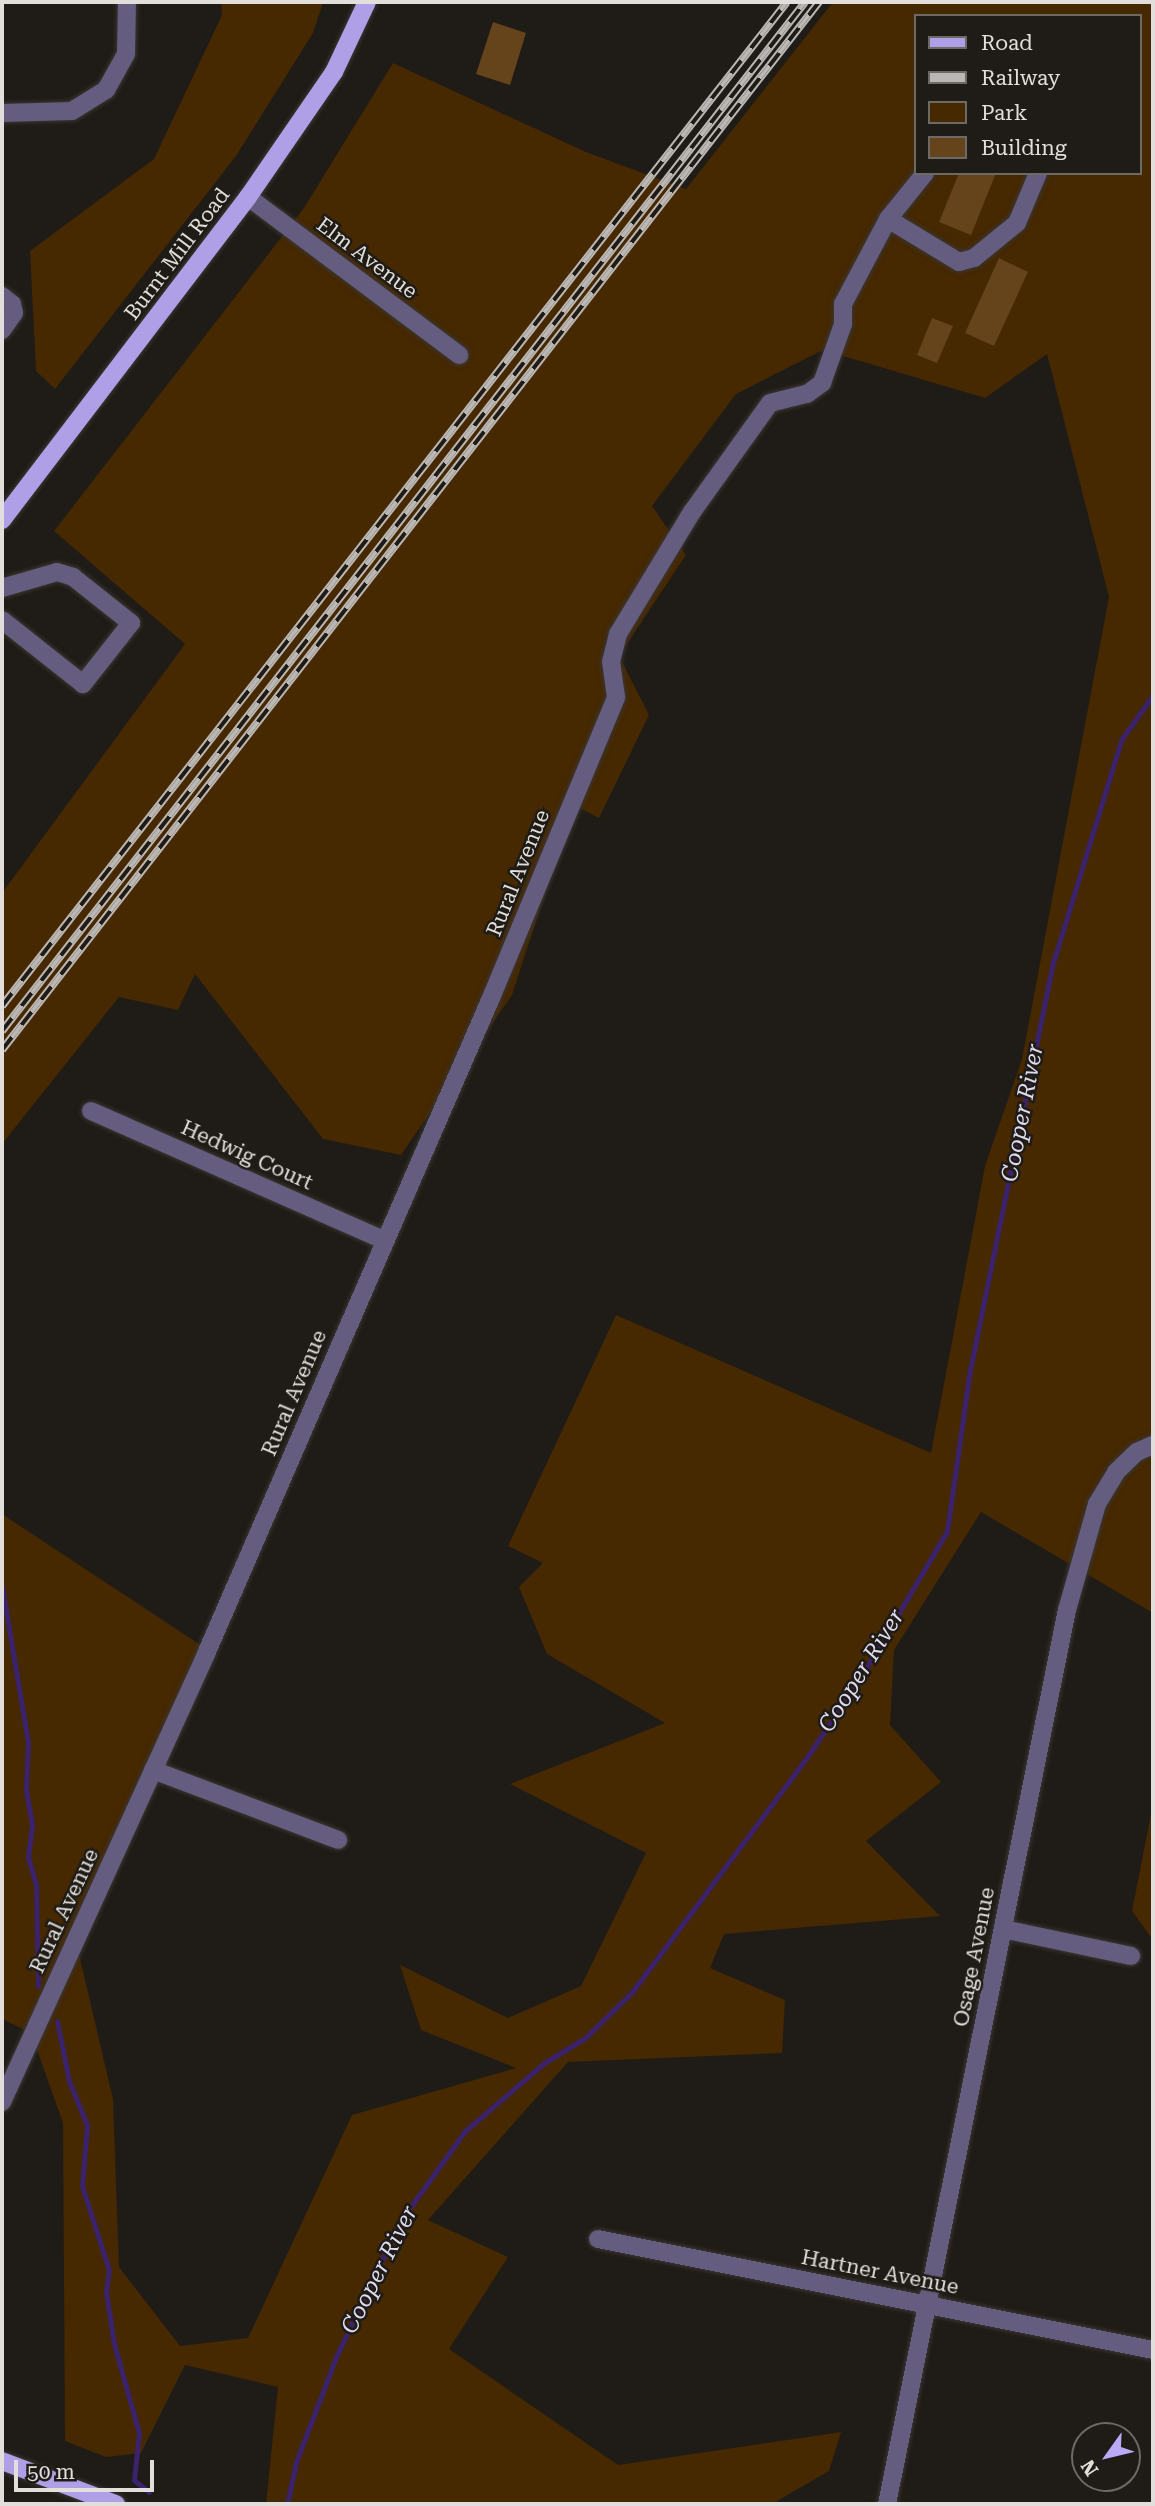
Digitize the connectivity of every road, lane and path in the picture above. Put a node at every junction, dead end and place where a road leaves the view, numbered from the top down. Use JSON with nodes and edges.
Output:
{"nodes":[{"id":1,"x":127,"y":2,"type":"edge"},
{"id":2,"x":367,"y":2,"type":"edge"},
{"id":3,"x":2,"y":113,"type":"edge"},
{"id":4,"x":923,"y":175,"type":"edge"},
{"id":5,"x":1037,"y":175,"type":"edge"},
{"id":6,"x":248,"y":197,"type":"junction"},
{"id":7,"x":888,"y":219,"type":"junction"},
{"id":8,"x":2,"y":296,"type":"edge"},
{"id":9,"x":2,"y":330,"type":"edge"},
{"id":10,"x":459,"y":355,"type":"dead end"},
{"id":11,"x":2,"y":520,"type":"edge"},
{"id":12,"x":2,"y":588,"type":"edge"},
{"id":13,"x":2,"y":620,"type":"edge"},
{"id":14,"x":91,"y":1111,"type":"dead end"},
{"id":15,"x":384,"y":1240,"type":"junction"},
{"id":16,"x":1153,"y":1445,"type":"edge"},
{"id":17,"x":153,"y":1770,"type":"junction"},
{"id":18,"x":338,"y":1840,"type":"dead end"},
{"id":19,"x":1003,"y":1929,"type":"junction"},
{"id":20,"x":1131,"y":1956,"type":"dead end"},
{"id":21,"x":2,"y":2102,"type":"edge"},
{"id":22,"x":598,"y":2239,"type":"dead end"},
{"id":23,"x":926,"y":2305,"type":"junction"},
{"id":24,"x":1153,"y":2350,"type":"edge"},
{"id":25,"x":2,"y":2461,"type":"edge"},
{"id":26,"x":116,"y":2504,"type":"edge"},
{"id":27,"x":887,"y":2504,"type":"edge"}],
"edges":[{"from":1,"to":3,"type":"street"},
{"from":2,"to":6,"type":"main road","name":"Burnt Mill Road"},
{"from":4,"to":7,"type":"street"},
{"from":5,"to":7,"type":"street"},
{"from":6,"to":10,"type":"street","name":"Elm Avenue"},
{"from":6,"to":11,"type":"main road","name":"Burnt Mill Road"},
{"from":7,"to":15,"type":"street","name":"Rural Avenue"},
{"from":8,"to":9,"type":"street"},
{"from":12,"to":13,"type":"street"},
{"from":14,"to":15,"type":"street","name":"Hedwig Court"},
{"from":15,"to":17,"type":"street","name":"Rural Avenue"},
{"from":16,"to":19,"type":"street","name":"Osage Avenue"},
{"from":17,"to":18,"type":"street"},
{"from":17,"to":21,"type":"street","name":"Rural Avenue"},
{"from":19,"to":20,"type":"street"},
{"from":19,"to":23,"type":"street","name":"Osage Avenue"},
{"from":22,"to":23,"type":"street","name":"Hartner Avenue"},
{"from":23,"to":24,"type":"street","name":"Hartner Avenue"},
{"from":23,"to":27,"type":"street","name":"Osage Avenue"},
{"from":25,"to":26,"type":"main road"}]}
